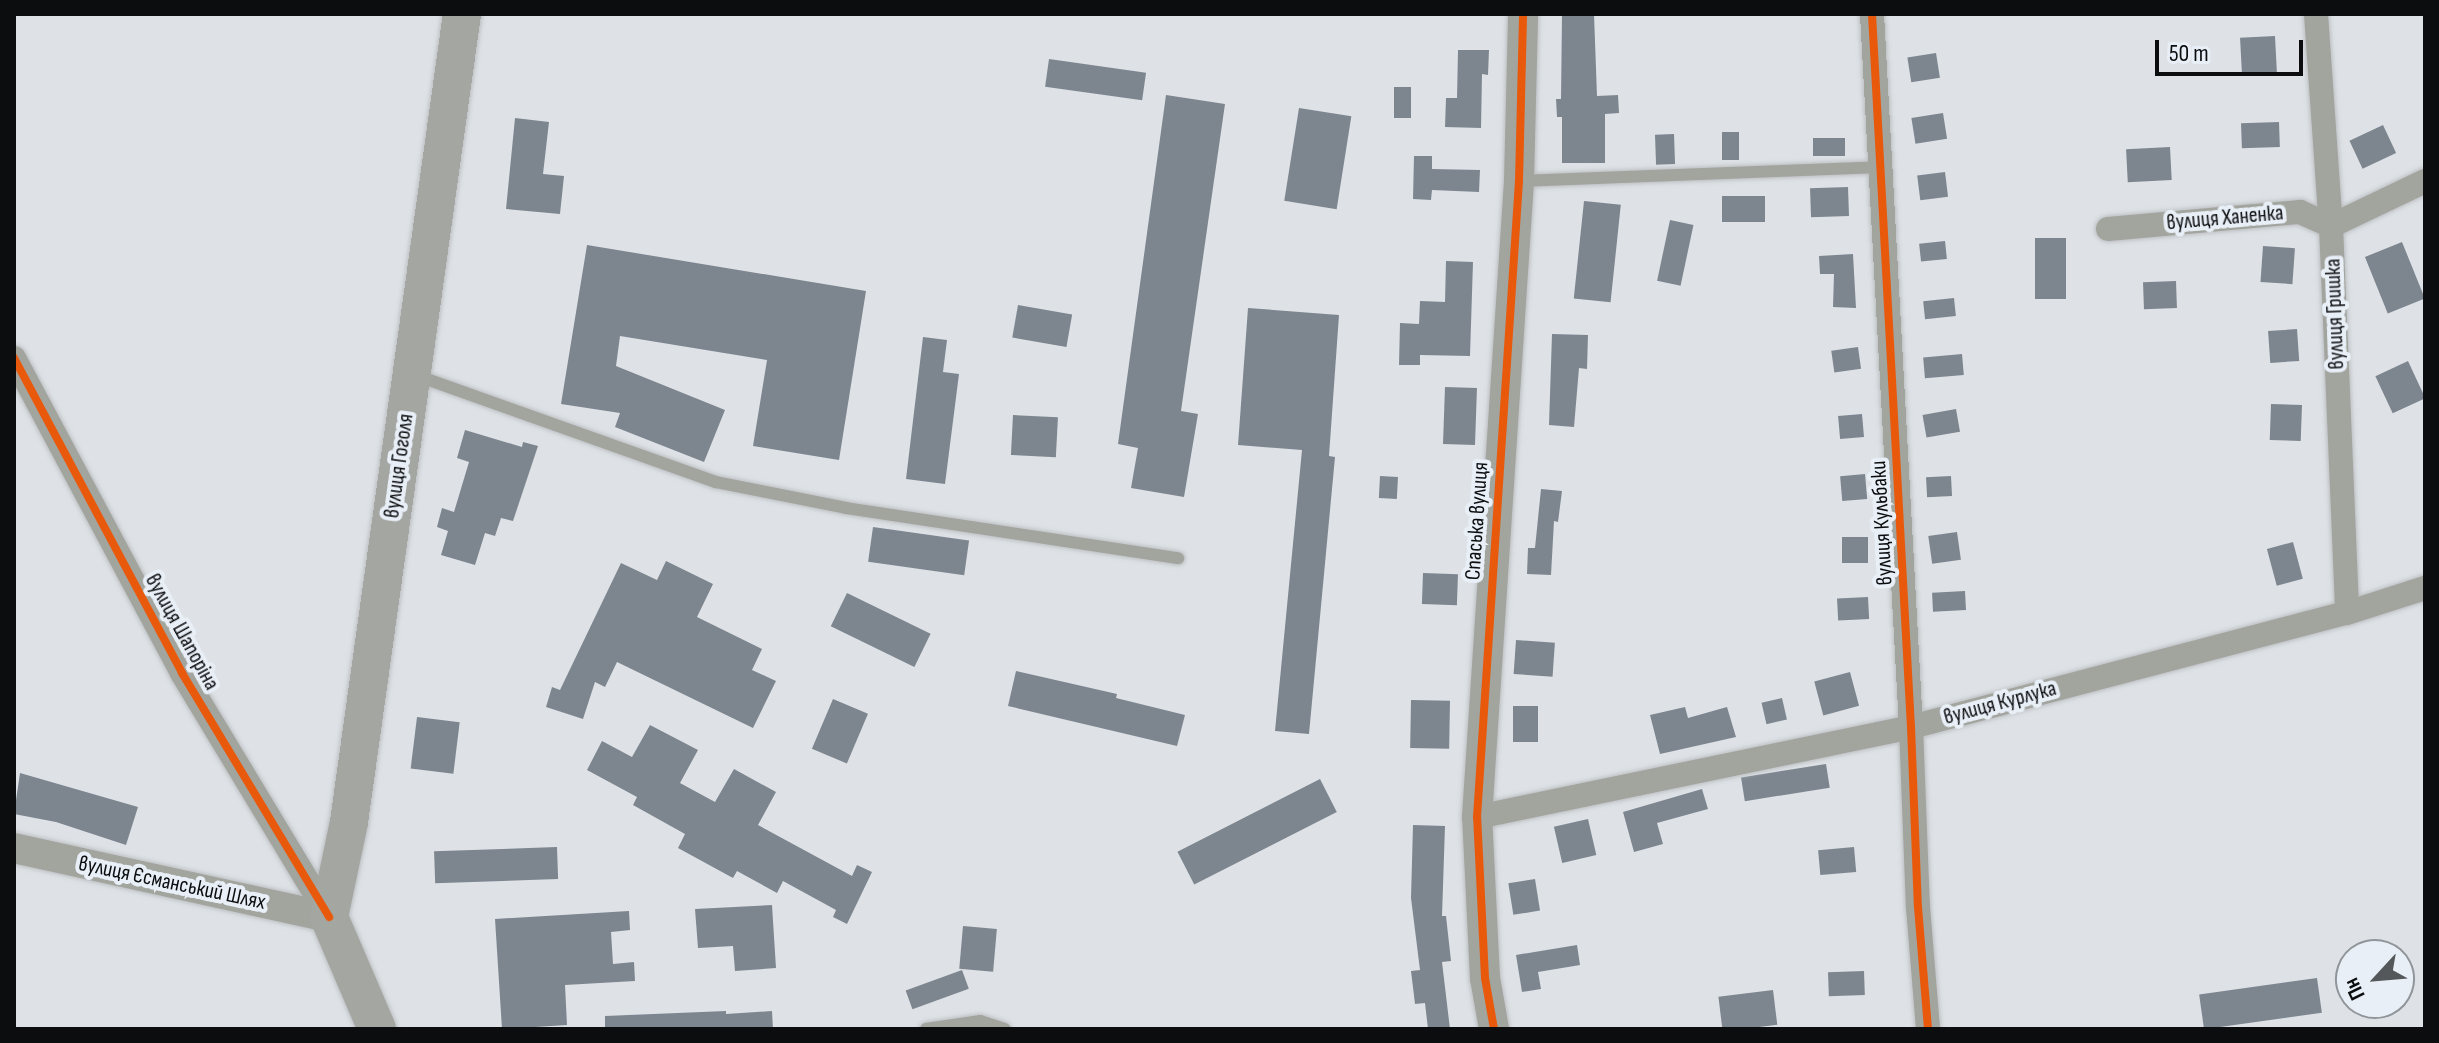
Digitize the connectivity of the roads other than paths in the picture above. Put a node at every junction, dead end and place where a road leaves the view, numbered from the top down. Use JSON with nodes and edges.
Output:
{"nodes":[{"id":1,"x":462,"y":14,"type":"edge"},
{"id":2,"x":1523,"y":14,"type":"edge"},
{"id":3,"x":1872,"y":14,"type":"edge"},
{"id":4,"x":2316,"y":14,"type":"edge"},
{"id":5,"x":1881,"y":167,"type":"junction"},
{"id":6,"x":1519,"y":181,"type":"junction"},
{"id":7,"x":2425,"y":181,"type":"edge"},
{"id":8,"x":2331,"y":226,"type":"junction"},
{"id":9,"x":2108,"y":229,"type":"dead end"},
{"id":10,"x":14,"y":358,"type":"edge"},
{"id":11,"x":412,"y":374,"type":"junction"},
{"id":12,"x":1178,"y":558,"type":"dead end"},
{"id":13,"x":2425,"y":588,"type":"edge"},
{"id":14,"x":2347,"y":613,"type":"junction"},
{"id":15,"x":1911,"y":727,"type":"junction"},
{"id":16,"x":1477,"y":817,"type":"junction"},
{"id":17,"x":14,"y":848,"type":"edge"},
{"id":18,"x":329,"y":917,"type":"junction"},
{"id":19,"x":377,"y":1029,"type":"edge"},
{"id":20,"x":926,"y":1029,"type":"edge"},
{"id":21,"x":1005,"y":1029,"type":"edge"},
{"id":22,"x":1494,"y":1029,"type":"edge"},
{"id":23,"x":1928,"y":1029,"type":"edge"}],
"edges":[{"from":1,"to":11,"type":"main road","name":"вулиця Гоголя"},
{"from":2,"to":6,"type":"street","name":"Спаська вулиця"},
{"from":3,"to":5,"type":"street","name":"вулиця Кульбаки"},
{"from":4,"to":8,"type":"street","name":"вулиця Гришка"},
{"from":5,"to":6,"type":"lane"},
{"from":5,"to":15,"type":"street","name":"вулиця Кульбаки"},
{"from":6,"to":16,"type":"street","name":"Спаська вулиця"},
{"from":7,"to":8,"type":"street"},
{"from":8,"to":9,"type":"street","name":"вулиця Ханенка"},
{"from":8,"to":14,"type":"street","name":"вулиця Гришка"},
{"from":10,"to":18,"type":"street","name":"вулиця Шапоріна"},
{"from":11,"to":12,"type":"lane"},
{"from":11,"to":18,"type":"main road","name":"вулиця Гоголя"},
{"from":13,"to":14,"type":"street","name":"вулиця Курлука"},
{"from":14,"to":15,"type":"street","name":"вулиця Курлука"},
{"from":15,"to":16,"type":"street","name":"вулиця Курлука"},
{"from":15,"to":23,"type":"street","name":"вулиця Кульбаки"},
{"from":16,"to":22,"type":"street","name":"Спаська вулиця"},
{"from":17,"to":18,"type":"street","name":"вулиця Єсманський Шлях"},
{"from":18,"to":19,"type":"main road"},
{"from":20,"to":21,"type":"lane"}]}
